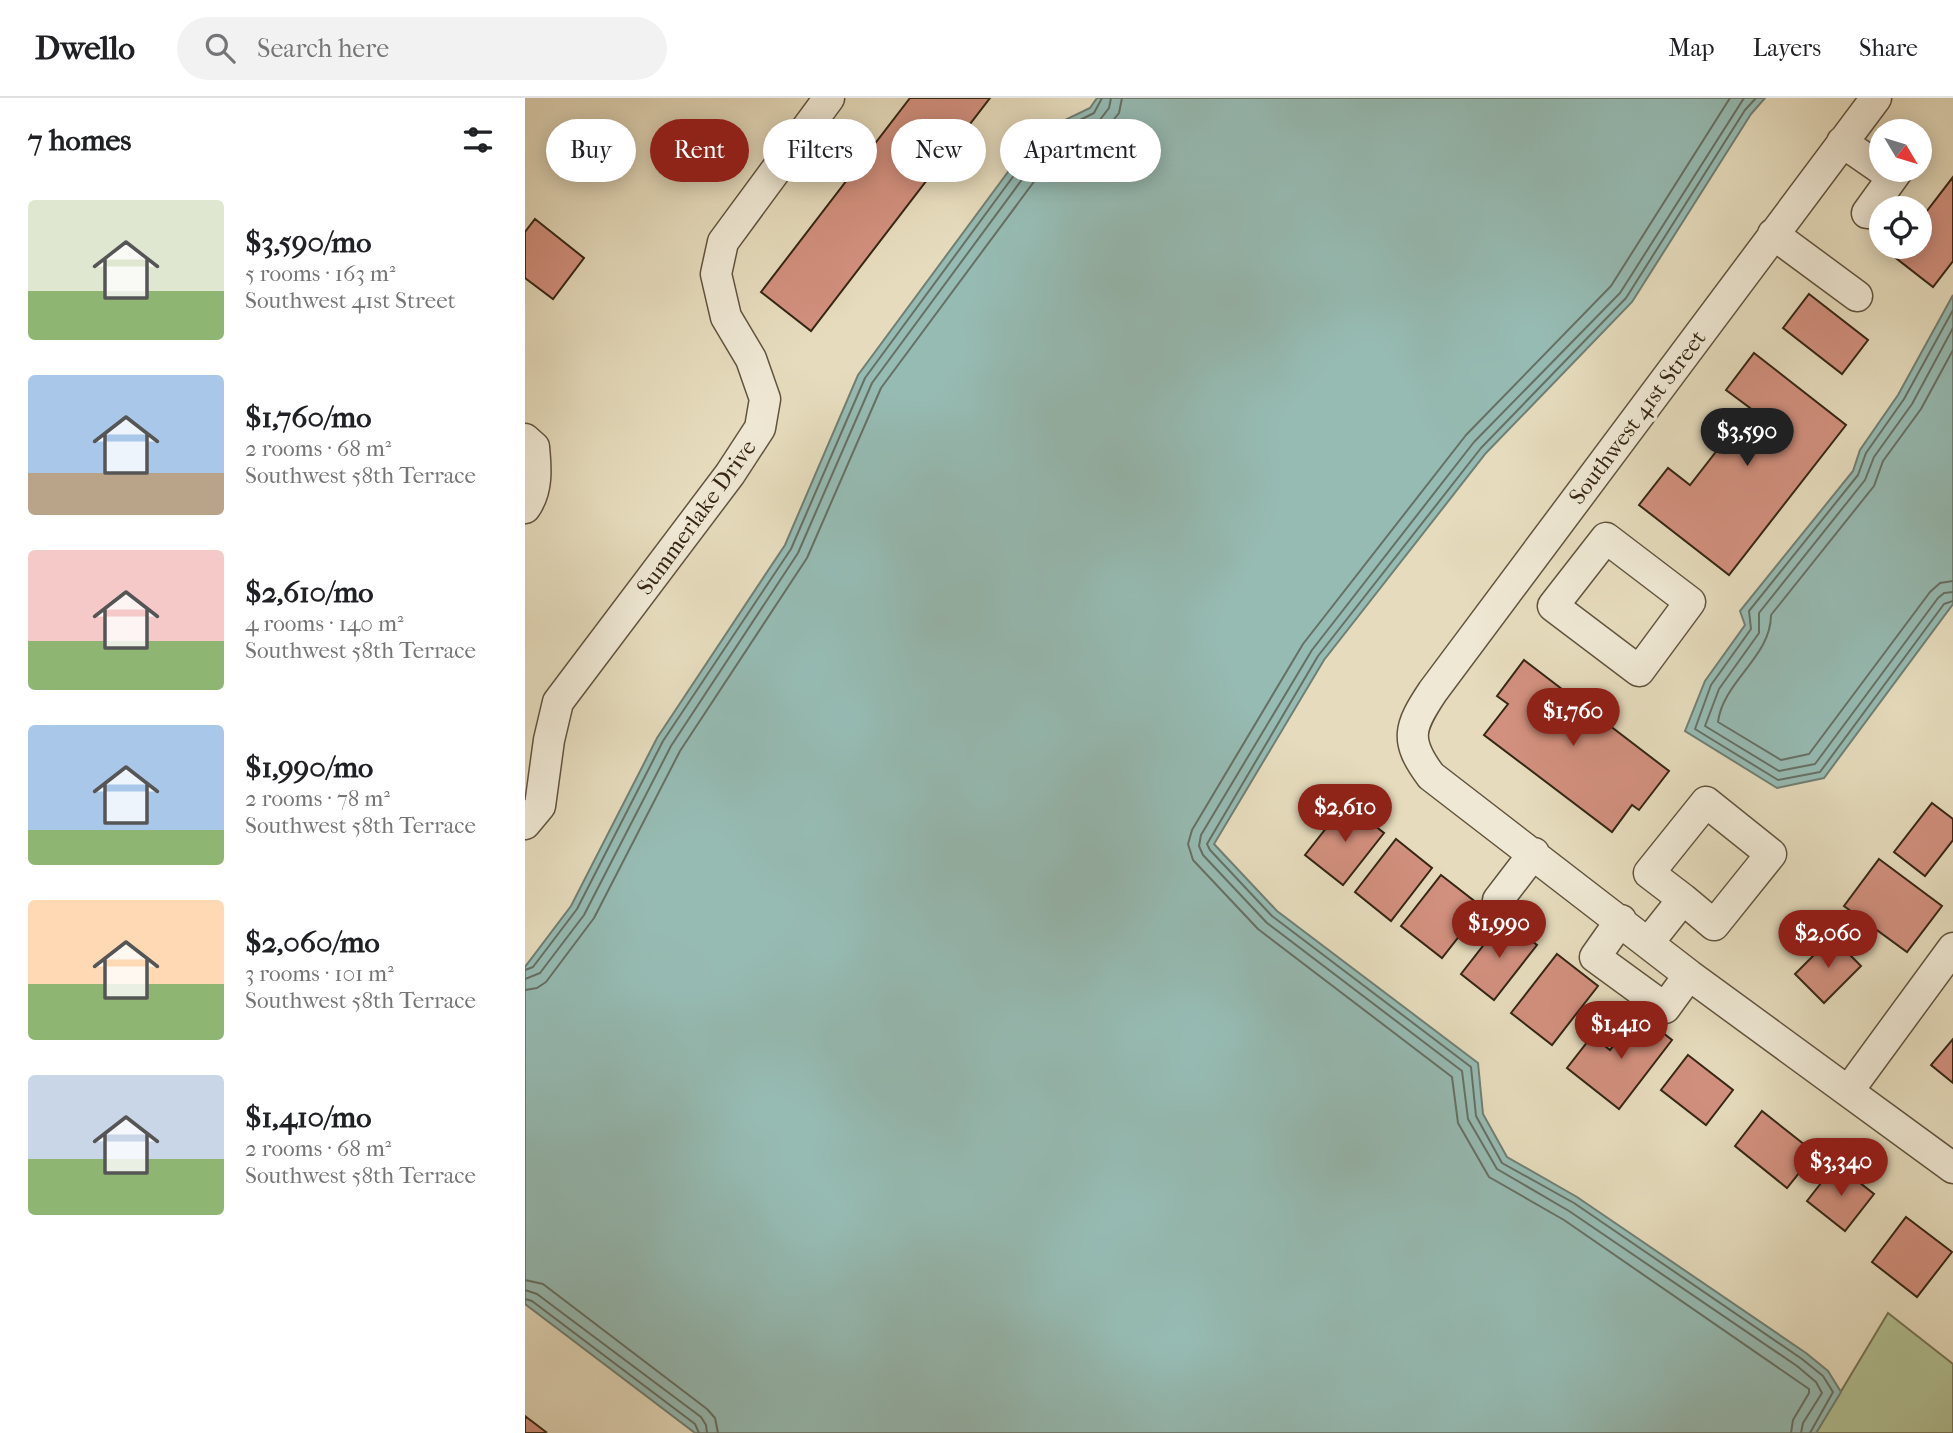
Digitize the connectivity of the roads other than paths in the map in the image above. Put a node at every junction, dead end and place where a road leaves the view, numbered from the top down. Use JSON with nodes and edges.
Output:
{"nodes":[{"id":1,"x":829,"y":98,"type":"edge"},
{"id":2,"x":1876,"y":98,"type":"edge"},
{"id":3,"x":1842,"y":142,"type":"junction"},
{"id":4,"x":1869,"y":159,"type":"edge"},
{"id":5,"x":1883,"y":182,"type":"edge"},
{"id":6,"x":1867,"y":213,"type":"dead end"},
{"id":7,"x":1773,"y":234,"type":"junction"},
{"id":8,"x":1857,"y":296,"type":"dead end"},
{"id":9,"x":525,"y":439,"type":"edge"},
{"id":10,"x":525,"y":508,"type":"edge"},
{"id":11,"x":1542,"y":543,"type":"junction"},
{"id":12,"x":1580,"y":571,"type":"junction"},
{"id":13,"x":525,"y":824,"type":"edge"},
{"id":14,"x":1534,"y":853,"type":"junction"},
{"id":15,"x":1499,"y":900,"type":"dead end"},
{"id":16,"x":1683,"y":900,"type":"dead end"},
{"id":17,"x":1621,"y":920,"type":"junction"},
{"id":18,"x":1649,"y":942,"type":"junction"},
{"id":19,"x":1953,"y":948,"type":"edge"},
{"id":20,"x":1689,"y":975,"type":"junction"},
{"id":21,"x":1849,"y":1090,"type":"junction"},
{"id":22,"x":1953,"y":1168,"type":"edge"}],
"edges":[{"from":1,"to":13,"type":"street","name":"Summerlake Drive"},
{"from":2,"to":3,"type":"street","name":"Southwest 41st Street"},
{"from":3,"to":4,"type":"street"},
{"from":3,"to":7,"type":"street","name":"Southwest 41st Street"},
{"from":5,"to":6,"type":"street"},
{"from":7,"to":8,"type":"street"},
{"from":7,"to":11,"type":"street","name":"Southwest 41st Street"},
{"from":9,"to":10,"type":"street"},
{"from":11,"to":12,"type":"street"},
{"from":11,"to":14,"type":"street","name":"Southwest 41st Street"},
{"from":12,"to":12,"type":"street"},
{"from":14,"to":15,"type":"street"},
{"from":14,"to":17,"type":"street"},
{"from":16,"to":18,"type":"street"},
{"from":17,"to":18,"type":"street"},
{"from":17,"to":20,"type":"street"},
{"from":18,"to":20,"type":"street"},
{"from":19,"to":21,"type":"street"},
{"from":20,"to":21,"type":"street"},
{"from":21,"to":22,"type":"street"}]}
